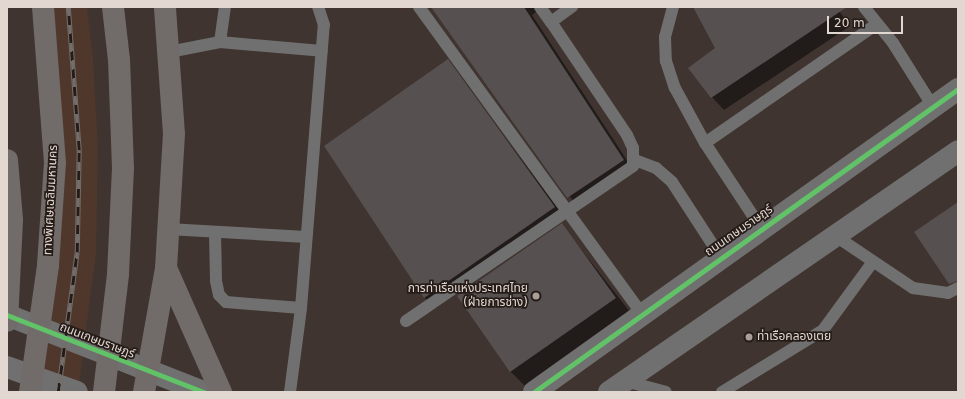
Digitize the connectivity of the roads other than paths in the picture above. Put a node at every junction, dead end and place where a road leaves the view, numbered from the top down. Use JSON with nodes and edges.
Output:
{"nodes":[{"id":1,"x":43,"y":7,"type":"edge"},
{"id":2,"x":113,"y":7,"type":"edge"},
{"id":3,"x":165,"y":7,"type":"edge"},
{"id":4,"x":225,"y":7,"type":"edge"},
{"id":5,"x":318,"y":7,"type":"edge"},
{"id":6,"x":419,"y":7,"type":"edge"},
{"id":7,"x":540,"y":7,"type":"edge"},
{"id":8,"x":572,"y":7,"type":"edge"},
{"id":9,"x":673,"y":7,"type":"edge"},
{"id":10,"x":864,"y":7,"type":"edge"},
{"id":11,"x":551,"y":22,"type":"junction"},
{"id":12,"x":877,"y":24,"type":"junction"},
{"id":13,"x":220,"y":42,"type":"junction"},
{"id":14,"x":322,"y":51,"type":"junction"},
{"id":15,"x":169,"y":52,"type":"junction"},
{"id":16,"x":958,"y":89,"type":"edge"},
{"id":17,"x":934,"y":108,"type":"junction"},
{"id":18,"x":705,"y":143,"type":"junction"},
{"id":19,"x":958,"y":151,"type":"edge"},
{"id":20,"x":7,"y":160,"type":"edge"},
{"id":21,"x":635,"y":160,"type":"junction"},
{"id":22,"x":568,"y":211,"type":"junction"},
{"id":23,"x":9,"y":221,"type":"edge"},
{"id":24,"x":761,"y":228,"type":"junction"},
{"id":25,"x":168,"y":230,"type":"junction"},
{"id":26,"x":215,"y":232,"type":"junction"},
{"id":27,"x":306,"y":237,"type":"junction"},
{"id":28,"x":837,"y":237,"type":"junction"},
{"id":29,"x":720,"y":256,"type":"junction"},
{"id":30,"x":872,"y":263,"type":"junction"},
{"id":31,"x":166,"y":268,"type":"junction"},
{"id":32,"x":958,"y":288,"type":"edge"},
{"id":33,"x":301,"y":308,"type":"junction"},
{"id":34,"x":641,"y":312,"type":"junction"},
{"id":35,"x":7,"y":317,"type":"edge"},
{"id":36,"x":406,"y":321,"type":"dead end"},
{"id":37,"x":7,"y":367,"type":"edge"},
{"id":38,"x":146,"y":382,"type":"edge"},
{"id":39,"x":617,"y":387,"type":"edge"},
{"id":40,"x":30,"y":392,"type":"edge"},
{"id":41,"x":77,"y":392,"type":"edge"},
{"id":42,"x":104,"y":392,"type":"edge"},
{"id":43,"x":203,"y":392,"type":"edge"},
{"id":44,"x":221,"y":392,"type":"edge"},
{"id":45,"x":290,"y":392,"type":"edge"},
{"id":46,"x":534,"y":392,"type":"edge"},
{"id":47,"x":666,"y":392,"type":"edge"},
{"id":48,"x":722,"y":392,"type":"edge"}],
"edges":[{"from":1,"to":40,"type":"highway","name":"ทางพิเศษเฉลิมมหานคร","bridge":true},
{"from":2,"to":42,"type":"highway","bridge":true},
{"from":3,"to":15,"type":"highway"},
{"from":4,"to":13,"type":"lane"},
{"from":5,"to":14,"type":"lane"},
{"from":6,"to":22,"type":"lane"},
{"from":7,"to":11,"type":"lane"},
{"from":8,"to":11,"type":"lane"},
{"from":9,"to":18,"type":"lane"},
{"from":10,"to":12,"type":"lane"},
{"from":11,"to":21,"type":"lane"},
{"from":12,"to":17,"type":"lane"},
{"from":12,"to":18,"type":"lane"},
{"from":13,"to":14,"type":"lane"},
{"from":13,"to":15,"type":"lane"},
{"from":14,"to":27,"type":"lane"},
{"from":15,"to":25,"type":"highway"},
{"from":16,"to":17,"type":"street","name":"ถนนเกษมราษฎร์"},
{"from":17,"to":24,"type":"street","name":"ถนนเกษมราษฎร์"},
{"from":18,"to":24,"type":"lane"},
{"from":19,"to":28,"type":"street"},
{"from":20,"to":23,"type":"highway"},
{"from":21,"to":22,"type":"lane"},
{"from":21,"to":29,"type":"lane"},
{"from":22,"to":34,"type":"lane"},
{"from":22,"to":36,"type":"lane"},
{"from":23,"to":35,"type":"highway"},
{"from":24,"to":29,"type":"street","name":"ถนนเกษมราษฎร์"},
{"from":25,"to":26,"type":"lane"},
{"from":25,"to":31,"type":"highway"},
{"from":26,"to":27,"type":"lane"},
{"from":26,"to":33,"type":"lane"},
{"from":27,"to":33,"type":"lane"},
{"from":28,"to":30,"type":"lane"},
{"from":28,"to":39,"type":"street"},
{"from":29,"to":34,"type":"street","name":"ถนนเกษมราษฎร์"},
{"from":30,"to":32,"type":"lane"},
{"from":30,"to":48,"type":"lane"},
{"from":31,"to":38,"type":"highway"},
{"from":31,"to":44,"type":"highway"},
{"from":33,"to":45,"type":"lane"},
{"from":34,"to":46,"type":"street","name":"ถนนเกษมราษฎร์"},
{"from":35,"to":38,"type":"street","name":"ถนนเกษมราษฎร์"},
{"from":37,"to":41,"type":"street"},
{"from":38,"to":43,"type":"street","name":"ถนนเกษมราษฎร์"},
{"from":39,"to":47,"type":"lane"}]}
